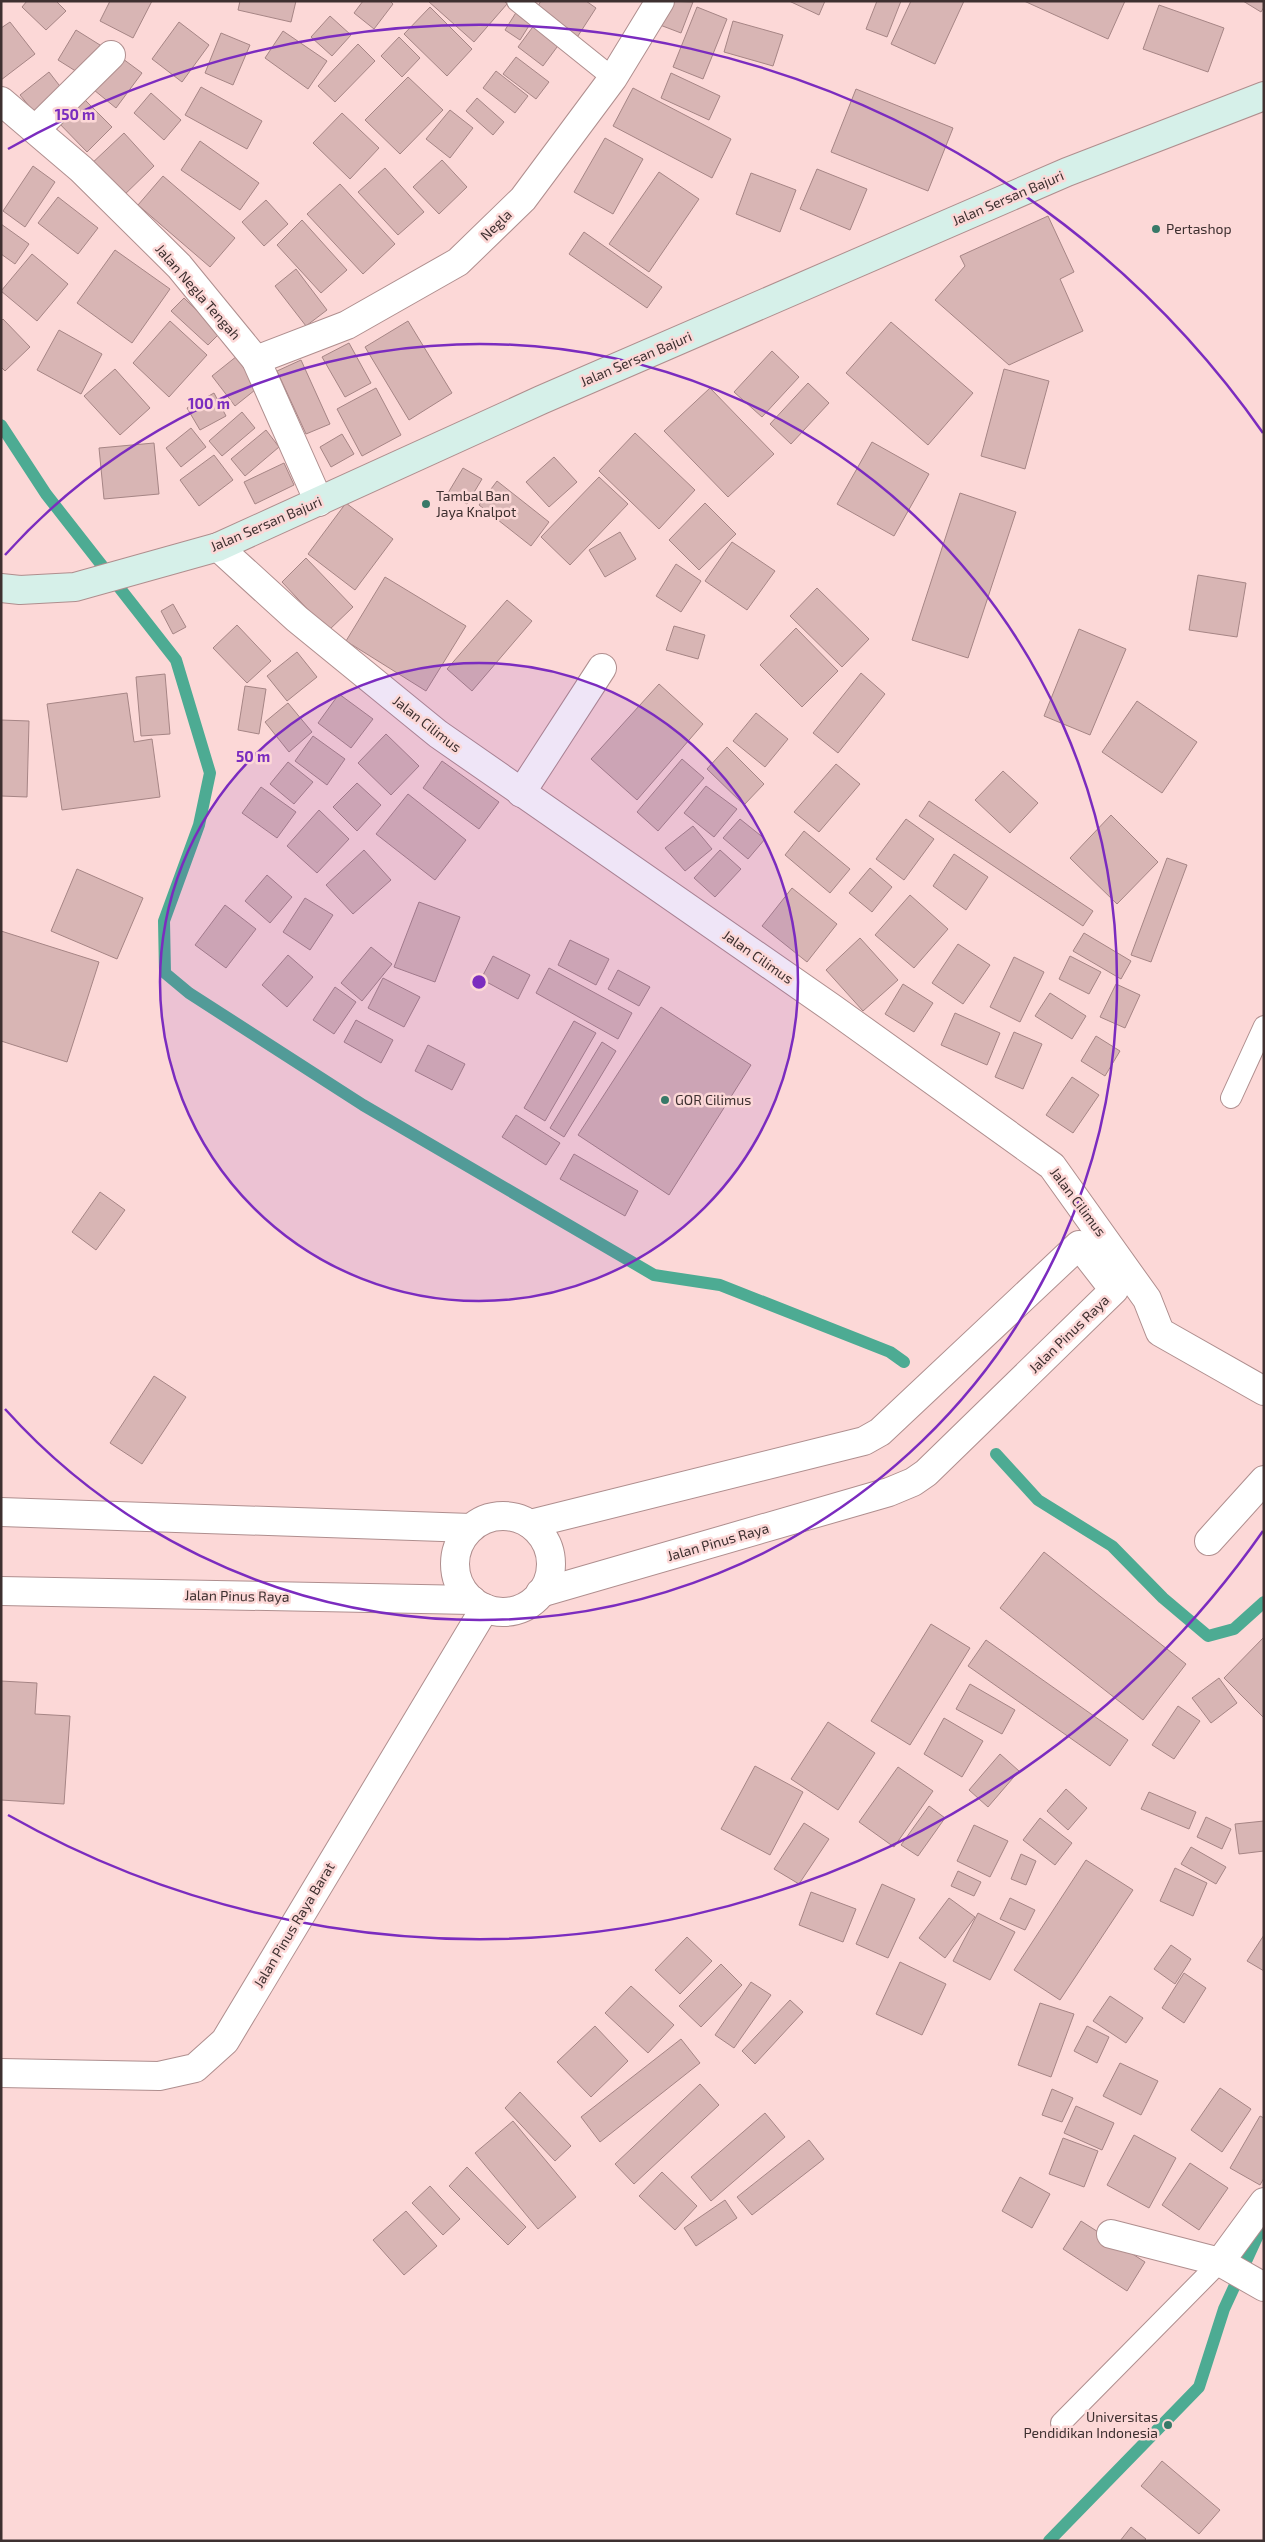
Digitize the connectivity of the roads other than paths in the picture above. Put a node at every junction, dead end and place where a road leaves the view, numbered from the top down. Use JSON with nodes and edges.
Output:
{"nodes":[{"id":1,"x":517,"y":1,"type":"edge"},
{"id":2,"x":660,"y":1,"type":"edge"},
{"id":3,"x":111,"y":55,"type":"dead end"},
{"id":4,"x":613,"y":78,"type":"junction"},
{"id":5,"x":1264,"y":96,"type":"edge"},
{"id":6,"x":1,"y":101,"type":"edge"},
{"id":7,"x":36,"y":129,"type":"junction"},
{"id":8,"x":256,"y":360,"type":"junction"},
{"id":9,"x":319,"y":502,"type":"junction"},
{"id":10,"x":218,"y":547,"type":"junction"},
{"id":11,"x":1,"y":588,"type":"edge"},
{"id":12,"x":602,"y":668,"type":"dead end"},
{"id":13,"x":521,"y":793,"type":"junction"},
{"id":14,"x":1264,"y":1026,"type":"edge"},
{"id":15,"x":1231,"y":1098,"type":"dead end"},
{"id":16,"x":1264,"y":1391,"type":"edge"},
{"id":17,"x":1264,"y":1480,"type":"edge"},
{"id":18,"x":1,"y":1512,"type":"edge"},
{"id":19,"x":530,"y":1524,"type":"junction"},
{"id":20,"x":471,"y":1528,"type":"junction"},
{"id":21,"x":1209,"y":1541,"type":"dead end"},
{"id":22,"x":1,"y":1592,"type":"edge"},
{"id":23,"x":540,"y":1593,"type":"junction"},
{"id":24,"x":479,"y":1604,"type":"junction"},
{"id":25,"x":1,"y":2073,"type":"edge"},
{"id":26,"x":1264,"y":2202,"type":"edge"},
{"id":27,"x":1111,"y":2234,"type":"dead end"},
{"id":28,"x":1220,"y":2262,"type":"junction"},
{"id":29,"x":1264,"y":2287,"type":"edge"},
{"id":30,"x":1061,"y":2423,"type":"dead end"}],
"edges":[{"from":1,"to":4,"type":"lane"},
{"from":2,"to":4,"type":"street","name":"Negla"},
{"from":3,"to":7,"type":"street"},
{"from":4,"to":8,"type":"street","name":"Negla"},
{"from":5,"to":9,"type":"main road","name":"Jalan Sersan Bajuri"},
{"from":6,"to":7,"type":"street","name":"Jalan Negla Tengah"},
{"from":7,"to":8,"type":"street","name":"Jalan Negla Tengah"},
{"from":8,"to":9,"type":"street","name":"Jalan Negla Tengah"},
{"from":9,"to":10,"type":"main road","name":"Jalan Sersan Bajuri"},
{"from":10,"to":11,"type":"main road","name":"Jalan Sersan Bajuri"},
{"from":10,"to":13,"type":"street","name":"Jalan Cilimus"},
{"from":12,"to":13,"type":"street"},
{"from":13,"to":16,"type":"street","name":"Jalan Cilimus"},
{"from":14,"to":15,"type":"lane"},
{"from":17,"to":21,"type":"street"},
{"from":18,"to":20,"type":"street"},
{"from":19,"to":20,"type":"street"},
{"from":19,"to":23,"type":"street"},
{"from":19,"to":23,"type":"street","name":"Jalan Pinus Raya"},
{"from":20,"to":24,"type":"street"},
{"from":22,"to":24,"type":"street","name":"Jalan Pinus Raya"},
{"from":23,"to":24,"type":"street","name":"Jalan Pinus Raya"},
{"from":24,"to":25,"type":"street","name":"Jalan Pinus Raya Barat"},
{"from":26,"to":28,"type":"street"},
{"from":27,"to":28,"type":"street"},
{"from":28,"to":29,"type":"street"},
{"from":28,"to":30,"type":"lane"}]}
